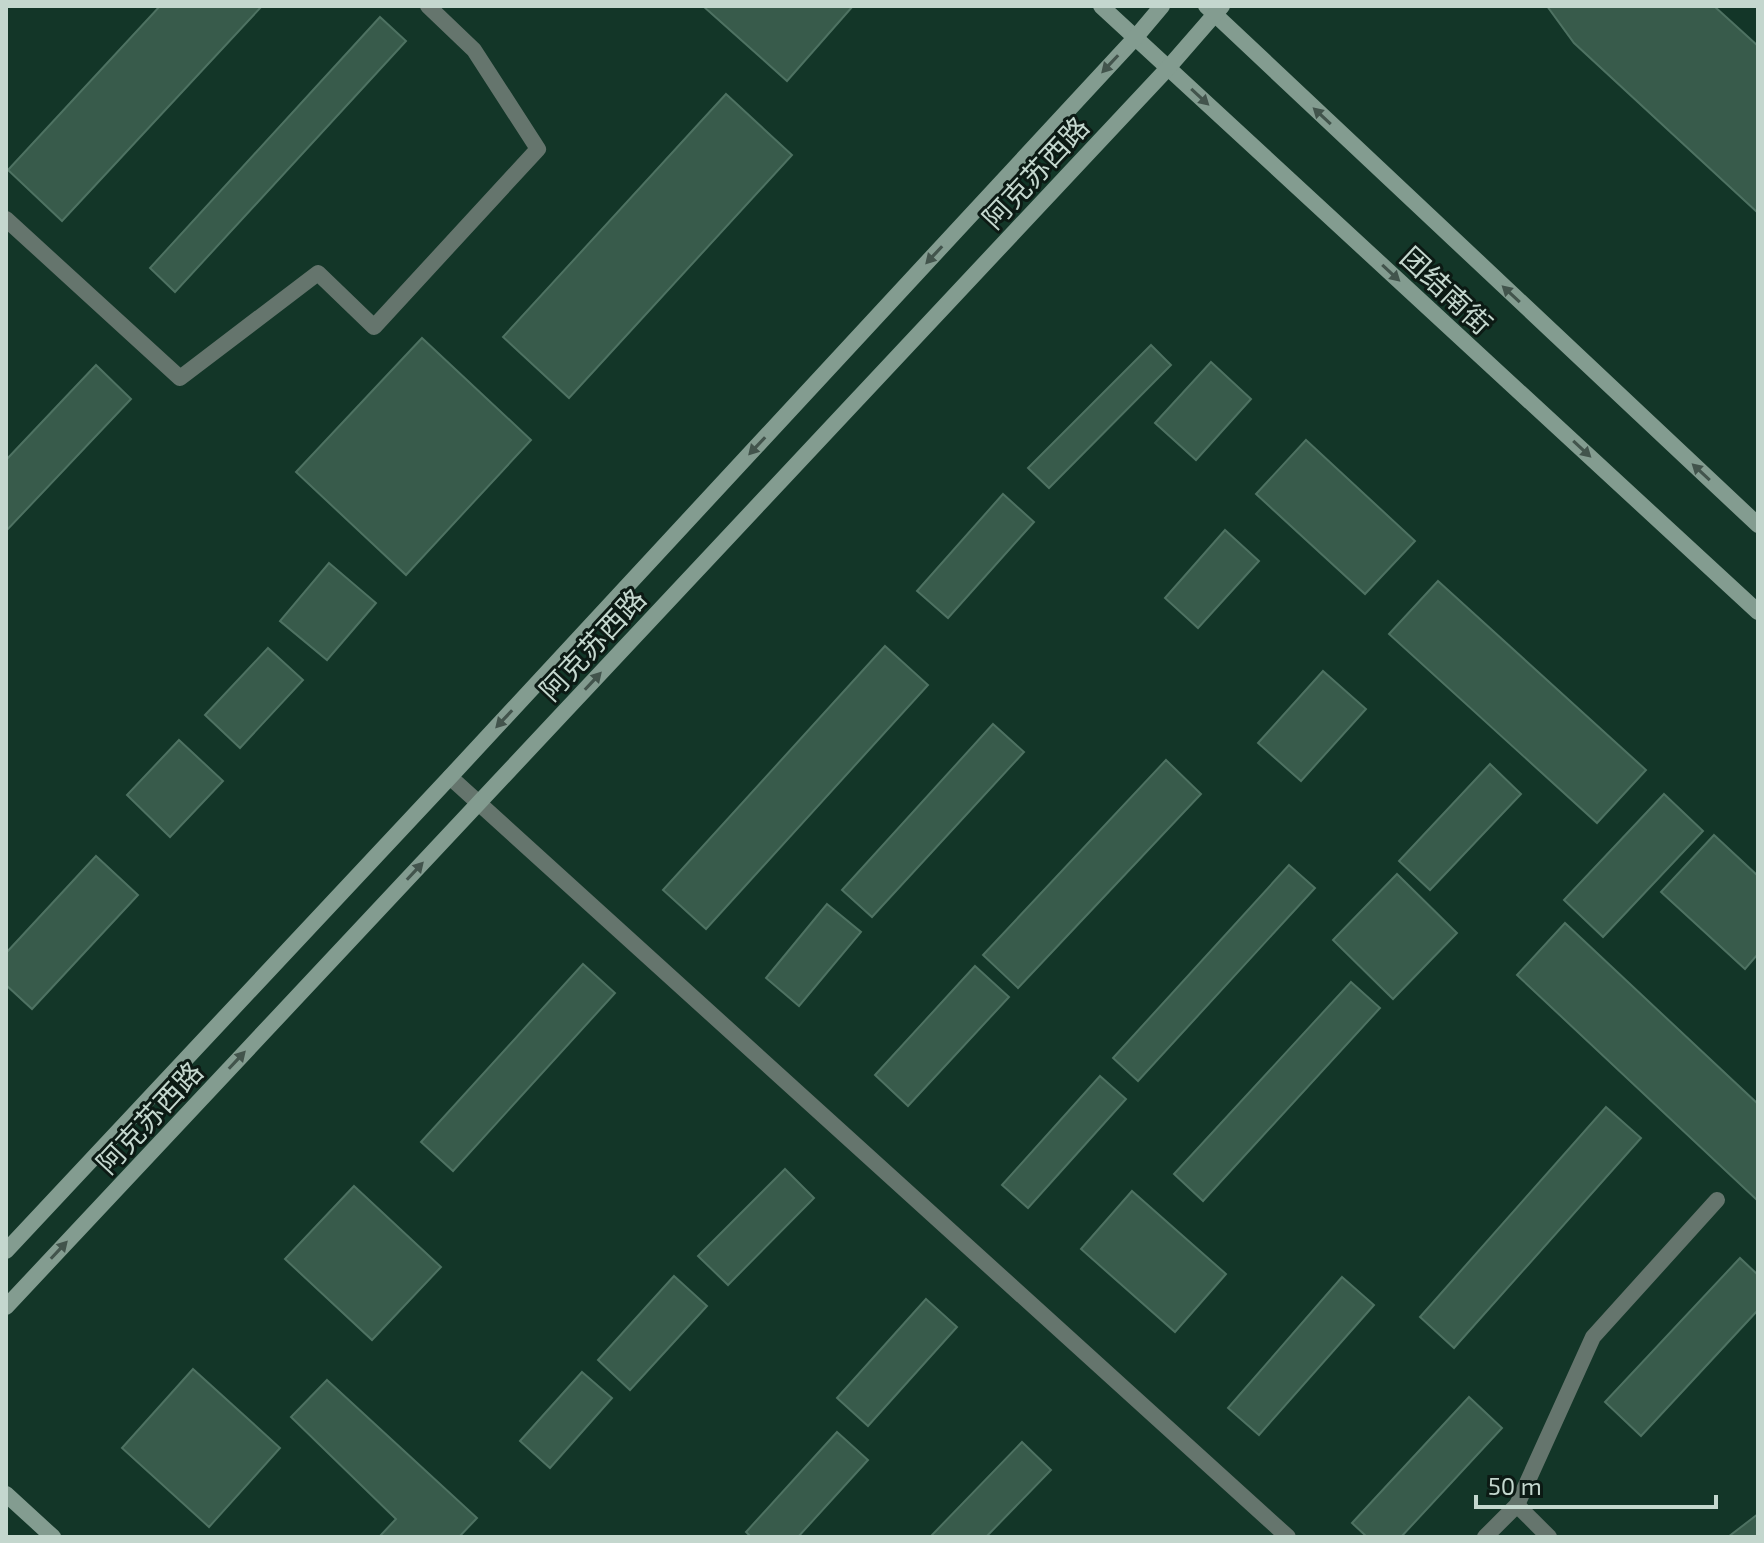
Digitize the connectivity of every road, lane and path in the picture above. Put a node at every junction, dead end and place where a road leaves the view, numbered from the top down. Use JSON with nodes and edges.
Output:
{"nodes":[{"id":1,"x":428,"y":6,"type":"edge"},
{"id":2,"x":1101,"y":6,"type":"edge"},
{"id":3,"x":1162,"y":6,"type":"edge"},
{"id":4,"x":1214,"y":9,"type":"edge"},
{"id":5,"x":1135,"y":38,"type":"junction"},
{"id":6,"x":1168,"y":68,"type":"junction"},
{"id":7,"x":6,"y":219,"type":"edge"},
{"id":8,"x":1758,"y":525,"type":"edge"},
{"id":9,"x":1758,"y":612,"type":"edge"},
{"id":10,"x":450,"y":777,"type":"junction"},
{"id":11,"x":479,"y":803,"type":"junction"},
{"id":12,"x":1717,"y":1200,"type":"dead end"},
{"id":13,"x":6,"y":1251,"type":"edge"},
{"id":14,"x":6,"y":1307,"type":"edge"},
{"id":15,"x":6,"y":1494,"type":"edge"},
{"id":16,"x":1517,"y":1505,"type":"junction"},
{"id":17,"x":53,"y":1537,"type":"edge"},
{"id":18,"x":1288,"y":1537,"type":"edge"},
{"id":19,"x":1485,"y":1537,"type":"edge"},
{"id":20,"x":1549,"y":1537,"type":"edge"}],
"edges":[{"from":1,"to":7,"type":"street"},
{"from":2,"to":5,"type":"main road","name":"团结南街"},
{"from":3,"to":5,"type":"main road","name":"阿克苏西路"},
{"from":4,"to":6,"type":"main road","name":"阿克苏西路"},
{"from":8,"to":4,"type":"main road","one_way":true},
{"from":5,"to":6,"type":"main road","name":"团结南街"},
{"from":5,"to":10,"type":"main road","name":"阿克苏西路","one_way":true},
{"from":6,"to":9,"type":"main road","name":"团结南街","one_way":true},
{"from":11,"to":6,"type":"main road","name":"阿克苏西路","one_way":true},
{"from":10,"to":11,"type":"street"},
{"from":10,"to":13,"type":"main road","name":"阿克苏西路"},
{"from":14,"to":11,"type":"main road","name":"阿克苏西路","one_way":true},
{"from":11,"to":18,"type":"street"},
{"from":12,"to":16,"type":"street"},
{"from":15,"to":17,"type":"main road"},
{"from":16,"to":19,"type":"street"},
{"from":16,"to":20,"type":"street"}]}
